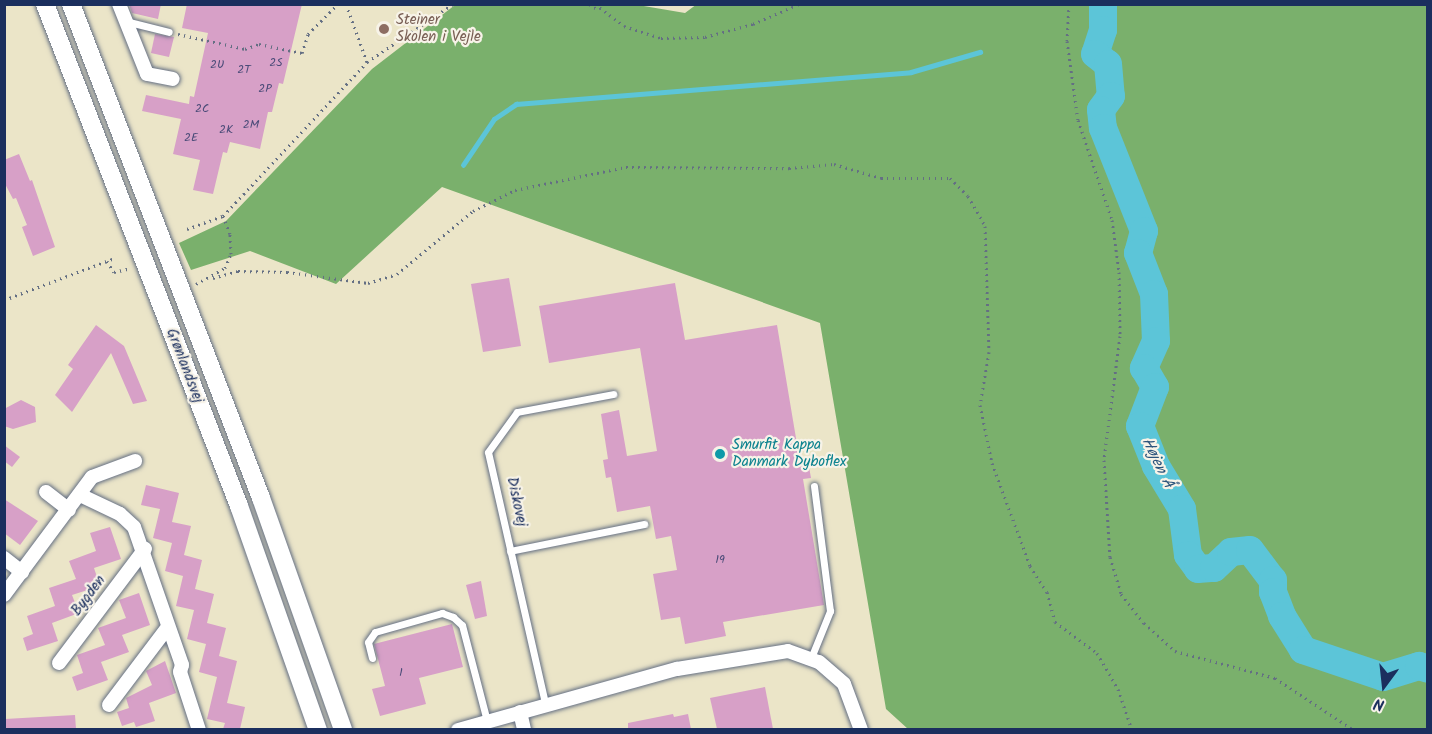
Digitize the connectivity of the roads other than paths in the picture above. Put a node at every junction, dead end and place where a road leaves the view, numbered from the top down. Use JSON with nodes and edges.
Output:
{"nodes":[{"id":1,"x":45,"y":4,"type":"edge"},
{"id":2,"x":71,"y":4,"type":"edge"},
{"id":3,"x":119,"y":4,"type":"edge"},
{"id":4,"x":125,"y":21,"type":"junction"},
{"id":5,"x":170,"y":32,"type":"road end"},
{"id":6,"x":173,"y":79,"type":"dead end"},
{"id":7,"x":613,"y":394,"type":"dead end"},
{"id":8,"x":135,"y":461,"type":"dead end"},
{"id":9,"x":814,"y":486,"type":"dead end"},
{"id":10,"x":45,"y":492,"type":"dead end"},
{"id":11,"x":80,"y":495,"type":"junction"},
{"id":12,"x":69,"y":510,"type":"junction"},
{"id":13,"x":644,"y":524,"type":"dead end"},
{"id":14,"x":145,"y":549,"type":"junction"},
{"id":15,"x":510,"y":550,"type":"junction"},
{"id":16,"x":4,"y":558,"type":"edge"},
{"id":17,"x":22,"y":572,"type":"junction"},
{"id":18,"x":4,"y":595,"type":"edge"},
{"id":19,"x":168,"y":627,"type":"junction"},
{"id":20,"x":372,"y":658,"type":"dead end"},
{"id":21,"x":811,"y":658,"type":"junction"},
{"id":22,"x":59,"y":663,"type":"dead end"},
{"id":23,"x":545,"y":703,"type":"junction"},
{"id":24,"x":109,"y":705,"type":"dead end"},
{"id":25,"x":520,"y":712,"type":"junction"},
{"id":26,"x":487,"y":721,"type":"junction"},
{"id":27,"x":199,"y":729,"type":"edge"},
{"id":28,"x":318,"y":729,"type":"edge"},
{"id":29,"x":343,"y":729,"type":"edge"},
{"id":30,"x":458,"y":729,"type":"edge"},
{"id":31,"x":524,"y":729,"type":"edge"},
{"id":32,"x":861,"y":729,"type":"edge"}],
"edges":[{"from":1,"to":28,"type":"street","name":"Grønlandsvej"},
{"from":2,"to":29,"type":"street","name":"Grønlandsvej"},
{"from":3,"to":4,"type":"street"},
{"from":4,"to":5,"type":"lane"},
{"from":4,"to":6,"type":"street"},
{"from":7,"to":15,"type":"lane","name":"Diskovej"},
{"from":8,"to":11,"type":"street"},
{"from":9,"to":21,"type":"lane"},
{"from":10,"to":12,"type":"street"},
{"from":11,"to":12,"type":"street"},
{"from":11,"to":14,"type":"street"},
{"from":12,"to":17,"type":"street"},
{"from":13,"to":15,"type":"lane"},
{"from":14,"to":19,"type":"street"},
{"from":14,"to":22,"type":"street","name":"Bygden"},
{"from":15,"to":23,"type":"lane","name":"Diskovej"},
{"from":16,"to":17,"type":"street"},
{"from":17,"to":18,"type":"street"},
{"from":19,"to":24,"type":"street"},
{"from":19,"to":27,"type":"street"},
{"from":20,"to":26,"type":"lane"},
{"from":21,"to":23,"type":"street"},
{"from":21,"to":32,"type":"street"},
{"from":23,"to":25,"type":"street"},
{"from":25,"to":26,"type":"street"},
{"from":25,"to":31,"type":"street"},
{"from":26,"to":30,"type":"street"}]}
